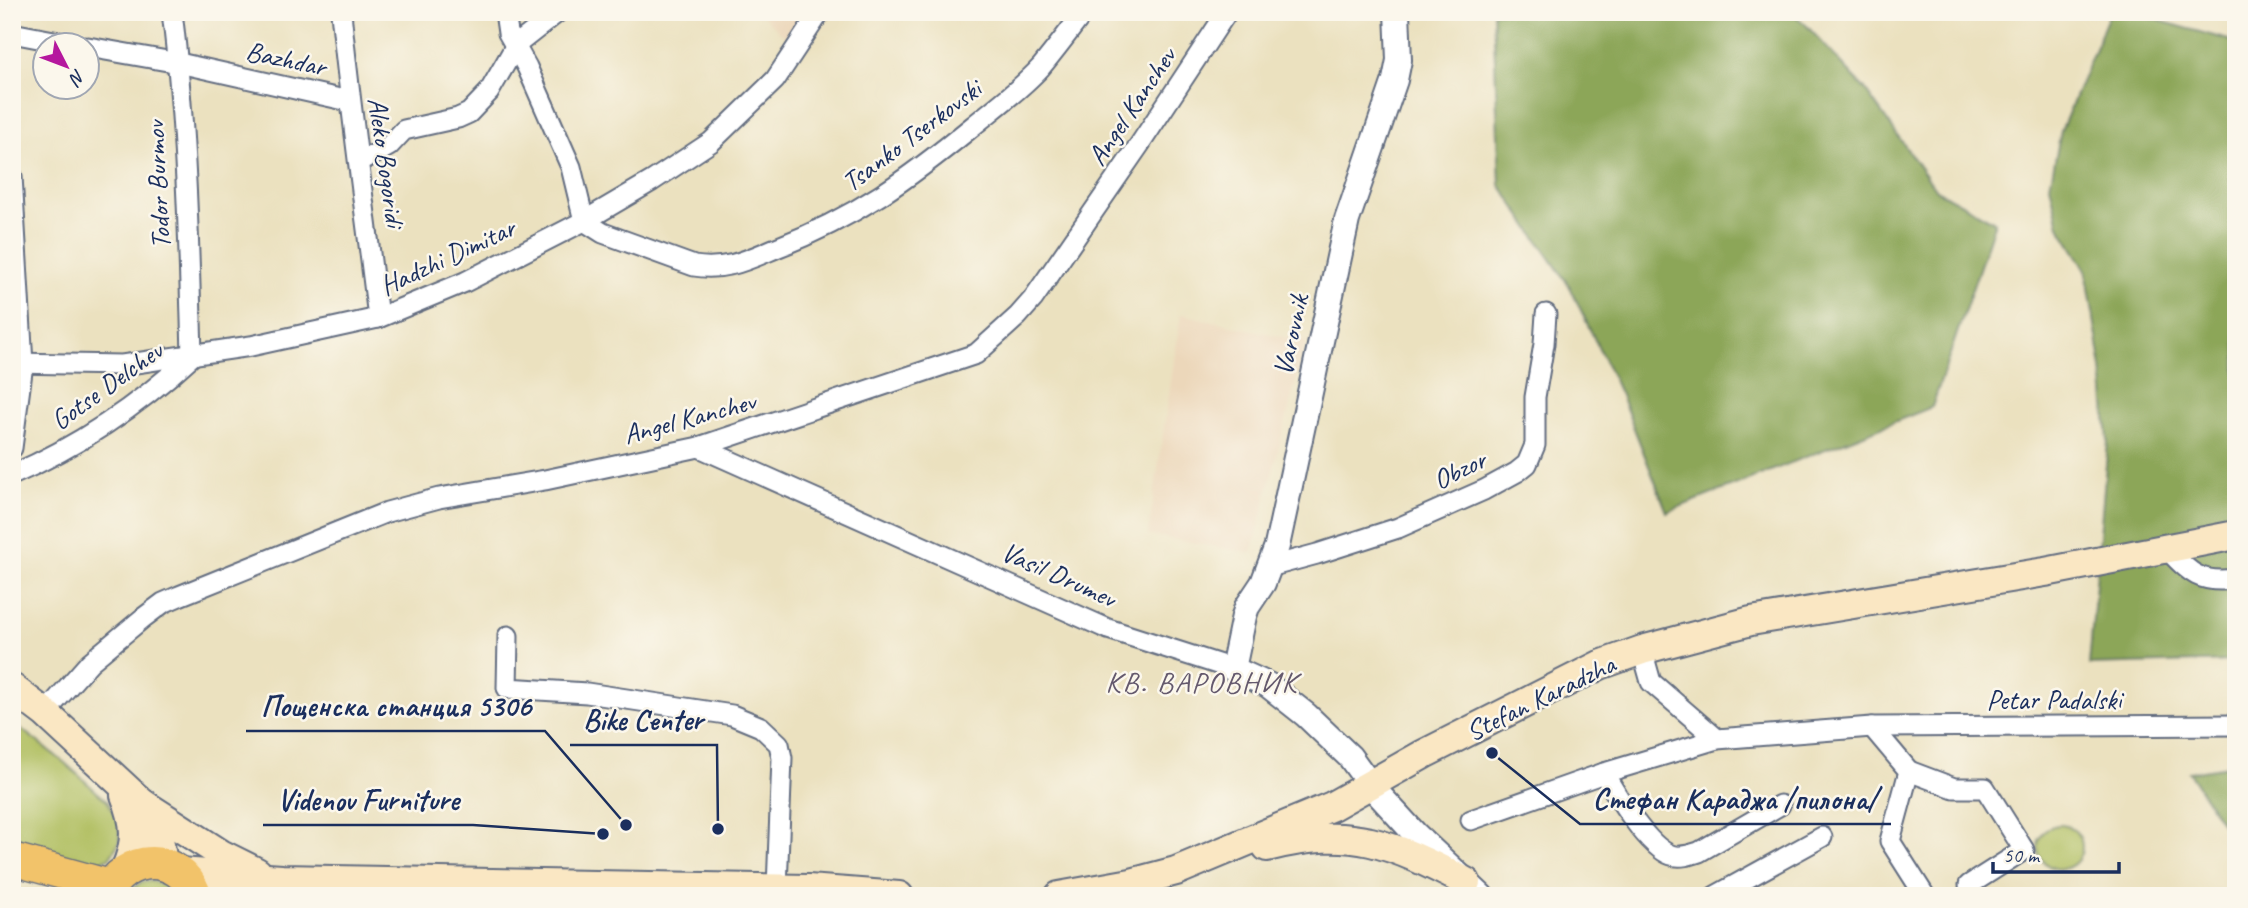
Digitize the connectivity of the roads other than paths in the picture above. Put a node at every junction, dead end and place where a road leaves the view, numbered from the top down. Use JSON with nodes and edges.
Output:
{"nodes":[{"id":1,"x":172,"y":12,"type":"edge"},
{"id":2,"x":341,"y":12,"type":"edge"},
{"id":3,"x":505,"y":12,"type":"edge"},
{"id":4,"x":558,"y":12,"type":"edge"},
{"id":5,"x":820,"y":12,"type":"edge"},
{"id":6,"x":1084,"y":12,"type":"edge"},
{"id":7,"x":1227,"y":12,"type":"edge"},
{"id":8,"x":1398,"y":12,"type":"edge"},
{"id":9,"x":12,"y":33,"type":"edge"},
{"id":10,"x":32,"y":37,"type":"edge"},
{"id":11,"x":516,"y":45,"type":"junction"},
{"id":12,"x":102,"y":49,"type":"edge"},
{"id":13,"x":178,"y":63,"type":"junction"},
{"id":14,"x":349,"y":101,"type":"junction"},
{"id":15,"x":360,"y":160,"type":"junction"},
{"id":16,"x":12,"y":176,"type":"edge"},
{"id":17,"x":584,"y":221,"type":"junction"},
{"id":18,"x":1546,"y":314,"type":"dead end"},
{"id":19,"x":378,"y":318,"type":"junction"},
{"id":20,"x":192,"y":356,"type":"junction"},
{"id":21,"x":18,"y":364,"type":"edge"},
{"id":22,"x":699,"y":447,"type":"junction"},
{"id":23,"x":12,"y":448,"type":"edge"},
{"id":24,"x":12,"y":475,"type":"edge"},
{"id":25,"x":2236,"y":522,"type":"edge"},
{"id":26,"x":2236,"y":535,"type":"edge"},
{"id":27,"x":2166,"y":548,"type":"junction"},
{"id":28,"x":1269,"y":567,"type":"junction"},
{"id":29,"x":2045,"y":572,"type":"junction"},
{"id":30,"x":2235,"y":579,"type":"edge"},
{"id":31,"x":508,"y":636,"type":"dead end"},
{"id":32,"x":1642,"y":650,"type":"junction"},
{"id":33,"x":1233,"y":669,"type":"junction"},
{"id":34,"x":12,"y":688,"type":"edge"},
{"id":35,"x":45,"y":713,"type":"junction"},
{"id":36,"x":2236,"y":725,"type":"edge"},
{"id":37,"x":1872,"y":727,"type":"junction"},
{"id":38,"x":1717,"y":739,"type":"junction"},
{"id":39,"x":1909,"y":771,"type":"junction"},
{"id":40,"x":1604,"y":774,"type":"junction"},
{"id":41,"x":1371,"y":786,"type":"junction"},
{"id":42,"x":132,"y":794,"type":"junction"},
{"id":43,"x":1780,"y":806,"type":"dead end"},
{"id":44,"x":1471,"y":820,"type":"dead end"},
{"id":45,"x":1822,"y":837,"type":"dead end"},
{"id":46,"x":17,"y":863,"type":"edge"},
{"id":47,"x":1176,"y":871,"type":"junction"},
{"id":48,"x":180,"y":877,"type":"edge"},
{"id":49,"x":269,"y":878,"type":"junction"},
{"id":50,"x":114,"y":884,"type":"edge"},
{"id":51,"x":1969,"y":885,"type":"dead end"},
{"id":52,"x":1474,"y":889,"type":"edge"},
{"id":53,"x":777,"y":892,"type":"edge"},
{"id":54,"x":52,"y":896,"type":"edge"},
{"id":55,"x":69,"y":896,"type":"edge"},
{"id":56,"x":216,"y":896,"type":"edge"},
{"id":57,"x":900,"y":896,"type":"edge"},
{"id":58,"x":1059,"y":896,"type":"edge"},
{"id":59,"x":1715,"y":896,"type":"edge"},
{"id":60,"x":1925,"y":896,"type":"edge"}],
"edges":[{"from":1,"to":13,"type":"street","name":"Todor Burmov"},
{"from":2,"to":14,"type":"street","name":"Aleko Bogoridi"},
{"from":3,"to":11,"type":"street"},
{"from":4,"to":11,"type":"street"},
{"from":5,"to":17,"type":"street","name":"Hadzhi Dimitar"},
{"from":6,"to":17,"type":"street","name":"Tsanko Tserkovski"},
{"from":7,"to":22,"type":"street","name":"Angel Kanchev"},
{"from":8,"to":28,"type":"street","name":"Varovnik"},
{"from":9,"to":10,"type":"street"},
{"from":11,"to":15,"type":"street"},
{"from":11,"to":17,"type":"street"},
{"from":12,"to":13,"type":"street","name":"Bazhdar"},
{"from":13,"to":14,"type":"street","name":"Bazhdar"},
{"from":13,"to":20,"type":"street","name":"Todor Burmov"},
{"from":14,"to":15,"type":"street","name":"Aleko Bogoridi"},
{"from":15,"to":19,"type":"street","name":"Aleko Bogoridi"},
{"from":16,"to":21,"type":"street"},
{"from":17,"to":19,"type":"street","name":"Hadzhi Dimitar"},
{"from":18,"to":28,"type":"street","name":"Obzor"},
{"from":19,"to":20,"type":"street","name":"Hadzhi Dimitar"},
{"from":20,"to":21,"type":"street","name":"Hadzhi Dimitar"},
{"from":20,"to":24,"type":"street","name":"Gotse Delchev"},
{"from":21,"to":23,"type":"street"},
{"from":22,"to":33,"type":"street","name":"Vasil Drumev"},
{"from":22,"to":35,"type":"street","name":"Angel Kanchev"},
{"from":25,"to":29,"type":"main road"},
{"from":26,"to":27,"type":"main road"},
{"from":27,"to":29,"type":"main road"},
{"from":27,"to":30,"type":"street"},
{"from":28,"to":33,"type":"street","name":"Varovnik"},
{"from":29,"to":32,"type":"main road","name":"Stefan Karadzha"},
{"from":31,"to":53,"type":"street"},
{"from":32,"to":38,"type":"street"},
{"from":32,"to":41,"type":"main road","name":"Stefan Karadzha"},
{"from":33,"to":41,"type":"street","name":"Vasil Drumev"},
{"from":34,"to":35,"type":"main road"},
{"from":35,"to":42,"type":"main road"},
{"from":36,"to":37,"type":"street","name":"Petar Padalski"},
{"from":37,"to":38,"type":"street","name":"Petar Padalski"},
{"from":37,"to":39,"type":"street"},
{"from":38,"to":40,"type":"street","name":"Petar Padalski"},
{"from":39,"to":51,"type":"street"},
{"from":39,"to":60,"type":"street"},
{"from":40,"to":43,"type":"street"},
{"from":40,"to":44,"type":"street","name":"Petar Padalski"},
{"from":41,"to":47,"type":"main road","name":"Stefan Karadzha"},
{"from":41,"to":52,"type":"street","name":"Vasil Drumev"},
{"from":42,"to":48,"type":"main road"},
{"from":42,"to":49,"type":"main road"},
{"from":42,"to":50,"type":"main road"},
{"from":45,"to":59,"type":"street"},
{"from":46,"to":50,"type":"main road"},
{"from":46,"to":54,"type":"main road"},
{"from":46,"to":55,"type":"main road"},
{"from":47,"to":52,"type":"main road"},
{"from":47,"to":58,"type":"main road","name":"Stefan Karadzha"},
{"from":48,"to":49,"type":"main road"},
{"from":48,"to":50,"type":"main road"},
{"from":49,"to":53,"type":"main road"},
{"from":49,"to":56,"type":"main road"},
{"from":53,"to":57,"type":"main road"}]}
